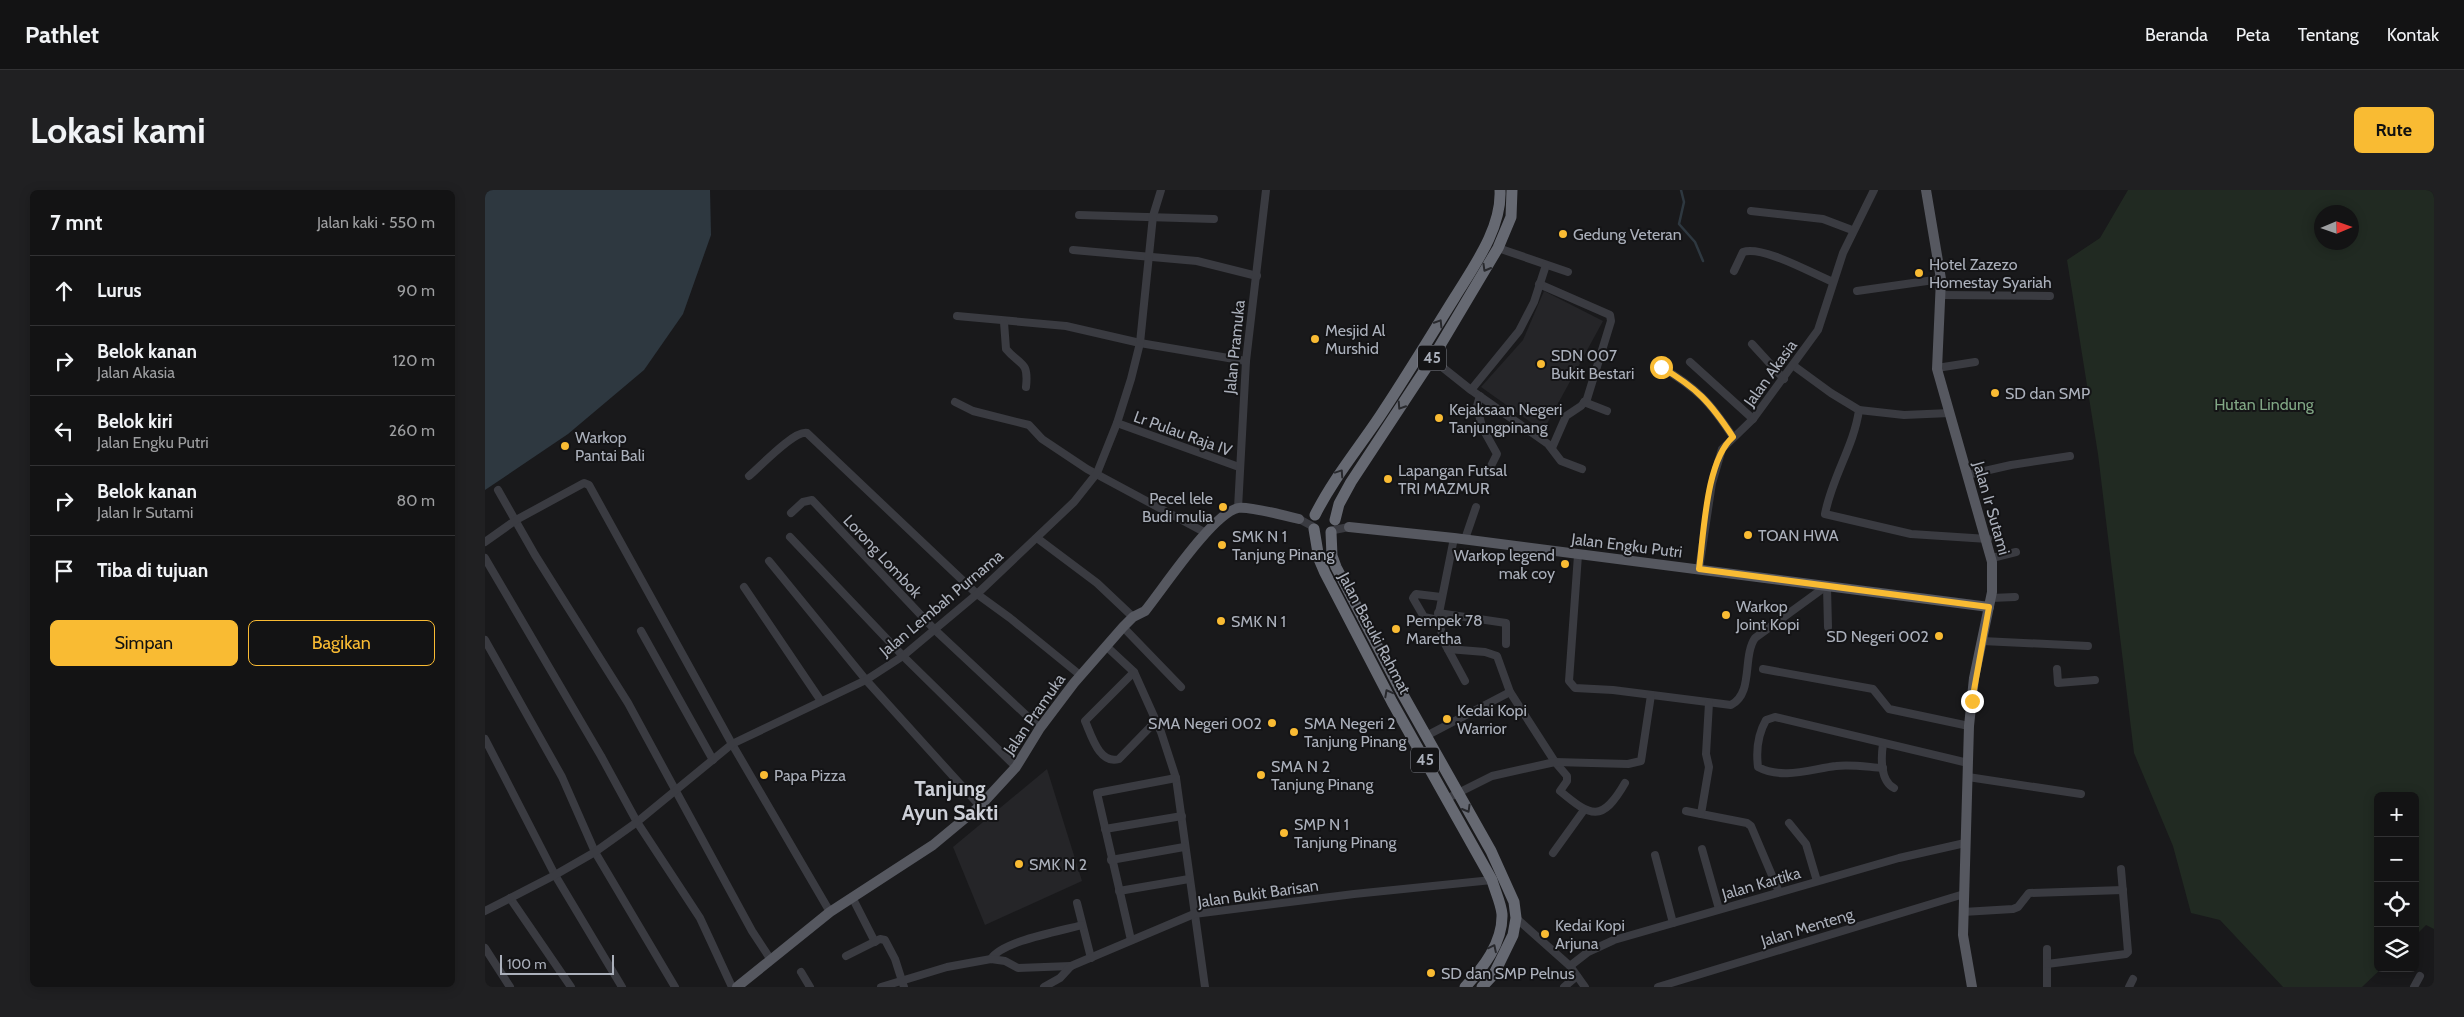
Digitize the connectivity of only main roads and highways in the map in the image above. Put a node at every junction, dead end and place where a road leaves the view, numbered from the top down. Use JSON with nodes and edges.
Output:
{"nodes":[{"id":1,"x":1500,"y":190,"type":"edge"},
{"id":2,"x":1512,"y":190,"type":"edge"},
{"id":3,"x":1926,"y":190,"type":"edge"},
{"id":4,"x":1457,"y":293,"type":"junction"},
{"id":5,"x":1468,"y":299,"type":"junction"},
{"id":6,"x":1299,"y":519,"type":"road end"},
{"id":7,"x":1314,"y":522,"type":"junction"},
{"id":8,"x":1334,"y":526,"type":"junction"},
{"id":9,"x":1349,"y":527,"type":"road end"},
{"id":10,"x":1990,"y":602,"type":"junction"},
{"id":11,"x":737,"y":987,"type":"edge"},
{"id":12,"x":1465,"y":987,"type":"edge"},
{"id":13,"x":1482,"y":987,"type":"edge"},
{"id":14,"x":1972,"y":987,"type":"edge"}],
"edges":[{"from":1,"to":4,"type":"highway","number":"45"},
{"from":2,"to":5,"type":"highway","name":"Jalan Basuki Rahmat","number":"45","one_way":true},
{"from":3,"to":10,"type":"main road","name":"Jalan Ir Sutami"},
{"from":4,"to":5,"type":"highway"},
{"from":7,"to":4,"type":"highway","number":"45","one_way":true},
{"from":5,"to":8,"type":"highway","name":"Jalan Basuki Rahmat","number":"45","one_way":true},
{"from":6,"to":11,"type":"main road","name":"Jalan Pramuka"},
{"from":7,"to":8,"type":"highway"},
{"from":7,"to":8,"type":"highway"},
{"from":12,"to":7,"type":"highway","name":"Jalan Basuki Rahmat","number":"45","one_way":true},
{"from":8,"to":13,"type":"highway","name":"Jalan Basuki Rahmat","number":"45","one_way":true},
{"from":9,"to":10,"type":"main road","name":"Jalan Engku Putri"},
{"from":10,"to":14,"type":"main road","name":"Jalan Ir Sutami"}]}
